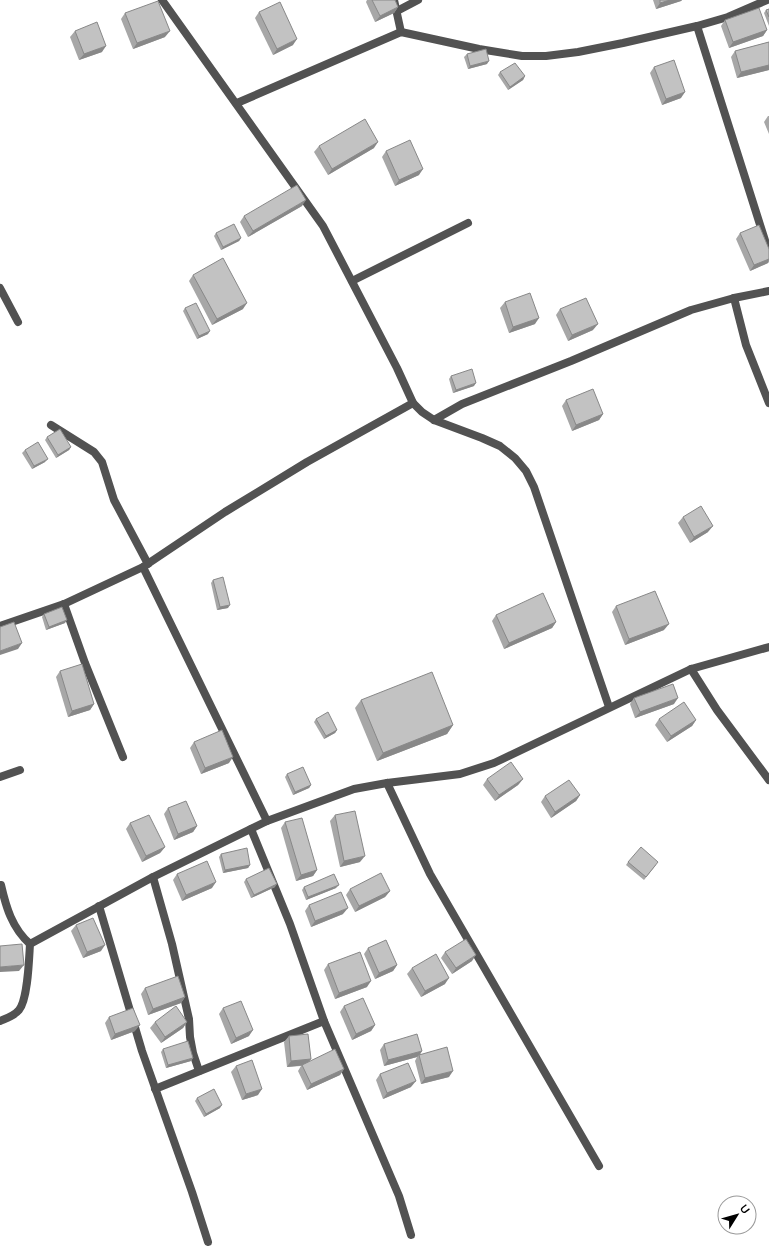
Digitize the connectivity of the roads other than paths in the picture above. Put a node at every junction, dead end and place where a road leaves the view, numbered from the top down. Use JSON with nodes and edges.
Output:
{"nodes":[{"id":1,"x":162,"y":0,"type":"edge"},
{"id":2,"x":394,"y":0,"type":"edge"},
{"id":3,"x":418,"y":0,"type":"edge"},
{"id":4,"x":767,"y":0,"type":"edge"},
{"id":5,"x":397,"y":11,"type":"junction"},
{"id":6,"x":697,"y":26,"type":"junction"},
{"id":7,"x":401,"y":32,"type":"junction"},
{"id":8,"x":237,"y":103,"type":"junction"},
{"id":9,"x":468,"y":223,"type":"dead end"},
{"id":10,"x":769,"y":253,"type":"edge"},
{"id":11,"x":352,"y":281,"type":"junction"},
{"id":12,"x":0,"y":288,"type":"edge"},
{"id":13,"x":769,"y":291,"type":"edge"},
{"id":14,"x":734,"y":298,"type":"junction"},
{"id":15,"x":18,"y":322,"type":"dead end"},
{"id":16,"x":769,"y":402,"type":"edge"},
{"id":17,"x":413,"y":403,"type":"junction"},
{"id":18,"x":434,"y":420,"type":"junction"},
{"id":19,"x":51,"y":425,"type":"dead end"},
{"id":20,"x":145,"y":566,"type":"junction"},
{"id":21,"x":64,"y":604,"type":"junction"},
{"id":22,"x":0,"y":626,"type":"edge"},
{"id":23,"x":769,"y":647,"type":"edge"},
{"id":24,"x":691,"y":669,"type":"junction"},
{"id":25,"x":609,"y":707,"type":"junction"},
{"id":26,"x":123,"y":757,"type":"dead end"},
{"id":27,"x":20,"y":770,"type":"dead end"},
{"id":28,"x":0,"y":777,"type":"edge"},
{"id":29,"x":769,"y":780,"type":"edge"},
{"id":30,"x":387,"y":783,"type":"junction"},
{"id":31,"x":268,"y":821,"type":"junction"},
{"id":32,"x":251,"y":829,"type":"junction"},
{"id":33,"x":153,"y":877,"type":"junction"},
{"id":34,"x":1,"y":885,"type":"edge"},
{"id":35,"x":99,"y":906,"type":"junction"},
{"id":36,"x":30,"y":944,"type":"junction"},
{"id":37,"x":0,"y":1021,"type":"edge"},
{"id":38,"x":324,"y":1021,"type":"junction"},
{"id":39,"x":199,"y":1071,"type":"junction"},
{"id":40,"x":155,"y":1089,"type":"junction"},
{"id":41,"x":599,"y":1166,"type":"dead end"},
{"id":42,"x":411,"y":1235,"type":"dead end"},
{"id":43,"x":208,"y":1242,"type":"dead end"}],
"edges":[{"from":1,"to":8,"type":"street"},
{"from":2,"to":5,"type":"street"},
{"from":3,"to":5,"type":"street"},
{"from":4,"to":6,"type":"street"},
{"from":5,"to":7,"type":"street"},
{"from":6,"to":7,"type":"street"},
{"from":6,"to":10,"type":"street"},
{"from":7,"to":8,"type":"street"},
{"from":8,"to":11,"type":"street"},
{"from":9,"to":11,"type":"street"},
{"from":11,"to":17,"type":"street"},
{"from":12,"to":15,"type":"street"},
{"from":13,"to":14,"type":"street"},
{"from":14,"to":16,"type":"street"},
{"from":14,"to":18,"type":"street"},
{"from":17,"to":18,"type":"street"},
{"from":17,"to":20,"type":"street"},
{"from":18,"to":25,"type":"street"},
{"from":19,"to":20,"type":"street"},
{"from":20,"to":21,"type":"street"},
{"from":20,"to":31,"type":"street"},
{"from":21,"to":22,"type":"street"},
{"from":21,"to":26,"type":"street"},
{"from":23,"to":24,"type":"street"},
{"from":24,"to":25,"type":"street"},
{"from":24,"to":29,"type":"street"},
{"from":25,"to":30,"type":"street"},
{"from":27,"to":28,"type":"street"},
{"from":30,"to":31,"type":"street"},
{"from":30,"to":41,"type":"street"},
{"from":31,"to":32,"type":"street"},
{"from":32,"to":33,"type":"street"},
{"from":32,"to":38,"type":"street"},
{"from":33,"to":35,"type":"street"},
{"from":33,"to":39,"type":"street"},
{"from":34,"to":36,"type":"street"},
{"from":35,"to":36,"type":"street"},
{"from":35,"to":40,"type":"street"},
{"from":36,"to":37,"type":"street"},
{"from":38,"to":39,"type":"street"},
{"from":38,"to":42,"type":"street"},
{"from":39,"to":40,"type":"street"},
{"from":40,"to":43,"type":"street"}]}
